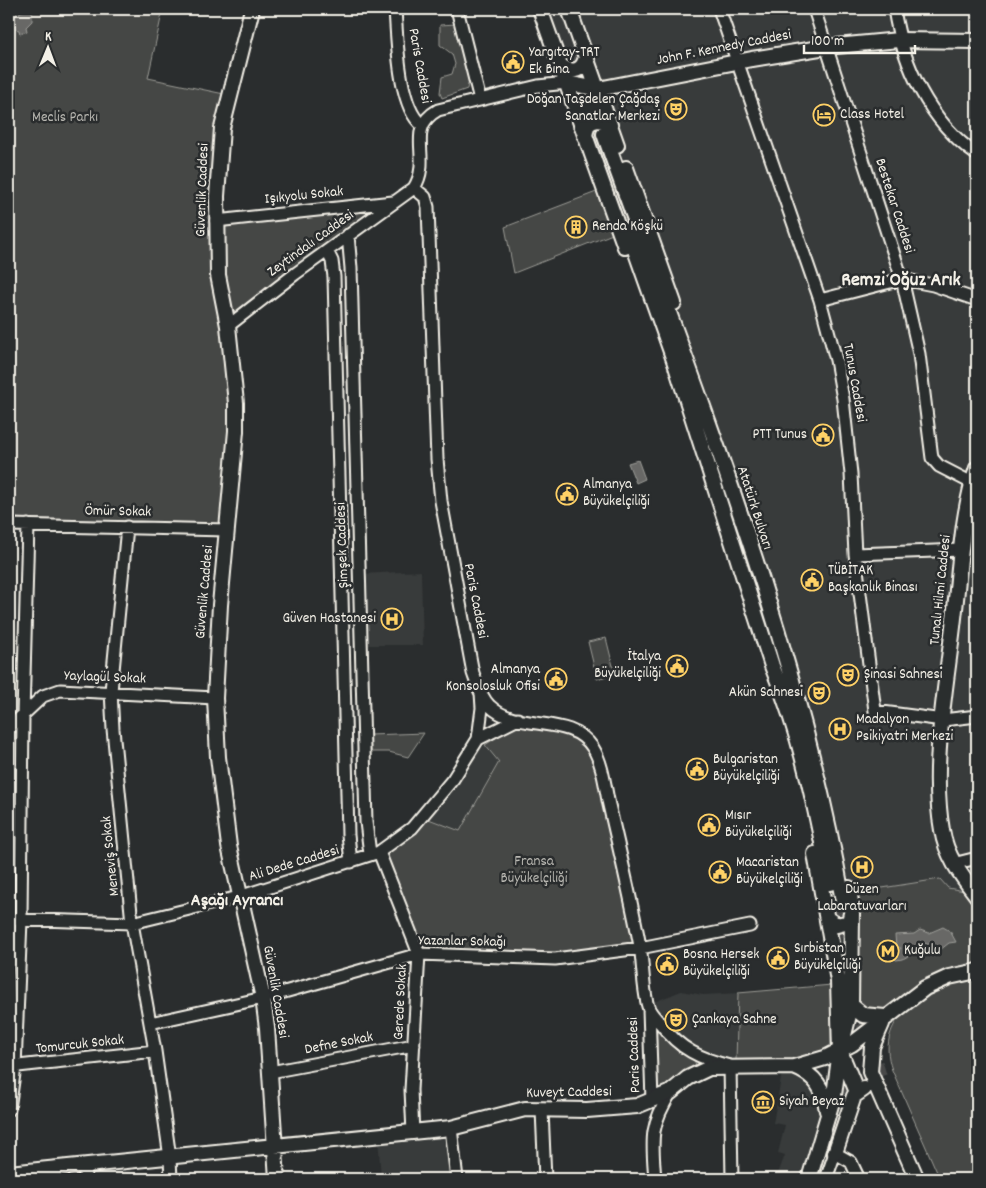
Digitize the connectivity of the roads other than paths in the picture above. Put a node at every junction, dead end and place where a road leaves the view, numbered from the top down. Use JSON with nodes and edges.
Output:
{"nodes":[{"id":1,"x":252,"y":9,"type":"edge"},
{"id":2,"x":395,"y":9,"type":"edge"},
{"id":3,"x":457,"y":9,"type":"edge"},
{"id":4,"x":540,"y":9,"type":"edge"},
{"id":5,"x":549,"y":9,"type":"edge"},
{"id":6,"x":558,"y":9,"type":"edge"},
{"id":7,"x":569,"y":9,"type":"edge"},
{"id":8,"x":719,"y":9,"type":"edge"},
{"id":9,"x":814,"y":9,"type":"edge"},
{"id":10,"x":894,"y":9,"type":"edge"},
{"id":11,"x":899,"y":40,"type":"junction"},
{"id":12,"x":977,"y":41,"type":"edge"},
{"id":13,"x":826,"y":47,"type":"junction"},
{"id":14,"x":572,"y":58,"type":"junction"},
{"id":15,"x":739,"y":62,"type":"junction"},
{"id":16,"x":567,"y":83,"type":"junction"},
{"id":17,"x":600,"y":94,"type":"junction"},
{"id":18,"x":480,"y":100,"type":"junction"},
{"id":19,"x":422,"y":124,"type":"junction"},
{"id":20,"x":595,"y":132,"type":"junction"},
{"id":21,"x":977,"y":155,"type":"edge"},
{"id":22,"x":414,"y":188,"type":"junction"},
{"id":23,"x":395,"y":202,"type":"junction"},
{"id":24,"x":216,"y":221,"type":"junction"},
{"id":25,"x":348,"y":235,"type":"junction"},
{"id":26,"x":327,"y":251,"type":"junction"},
{"id":27,"x":902,"y":280,"type":"junction"},
{"id":28,"x":820,"y":300,"type":"junction"},
{"id":29,"x":977,"y":300,"type":"edge"},
{"id":30,"x":228,"y":326,"type":"junction"},
{"id":31,"x":977,"y":468,"type":"edge"},
{"id":32,"x":972,"y":483,"type":"junction"},
{"id":33,"x":358,"y":522,"type":"junction"},
{"id":34,"x":339,"y":523,"type":"junction"},
{"id":35,"x":9,"y":525,"type":"edge"},
{"id":36,"x":28,"y":525,"type":"junction"},
{"id":37,"x":127,"y":527,"type":"junction"},
{"id":38,"x":227,"y":530,"type":"junction"},
{"id":39,"x":961,"y":550,"type":"junction"},
{"id":40,"x":856,"y":554,"type":"junction"},
{"id":41,"x":787,"y":664,"type":"junction"},
{"id":42,"x":772,"y":666,"type":"junction"},
{"id":43,"x":111,"y":691,"type":"junction"},
{"id":44,"x":481,"y":693,"type":"junction"},
{"id":45,"x":215,"y":698,"type":"junction"},
{"id":46,"x":23,"y":715,"type":"junction"},
{"id":47,"x":977,"y":716,"type":"edge"},
{"id":48,"x":518,"y":719,"type":"junction"},
{"id":49,"x":943,"y":720,"type":"junction"},
{"id":50,"x":9,"y":728,"type":"edge"},
{"id":51,"x":478,"y":739,"type":"junction"},
{"id":52,"x":374,"y":853,"type":"junction"},
{"id":53,"x":977,"y":858,"type":"edge"},
{"id":54,"x":351,"y":862,"type":"junction"},
{"id":55,"x":953,"y":864,"type":"junction"},
{"id":56,"x":977,"y":896,"type":"edge"},
{"id":57,"x":239,"y":897,"type":"junction"},
{"id":58,"x":852,"y":912,"type":"junction"},
{"id":59,"x":9,"y":919,"type":"edge"},
{"id":60,"x":828,"y":919,"type":"junction"},
{"id":61,"x":21,"y":920,"type":"junction"},
{"id":62,"x":132,"y":923,"type":"junction"},
{"id":63,"x":750,"y":926,"type":"dead end"},
{"id":64,"x":640,"y":948,"type":"junction"},
{"id":65,"x":419,"y":954,"type":"junction"},
{"id":66,"x":977,"y":971,"type":"edge"},
{"id":67,"x":840,"y":992,"type":"junction"},
{"id":68,"x":263,"y":998,"type":"junction"},
{"id":69,"x":852,"y":1007,"type":"junction"},
{"id":70,"x":649,"y":1009,"type":"junction"},
{"id":71,"x":885,"y":1017,"type":"junction"},
{"id":72,"x":150,"y":1024,"type":"junction"},
{"id":73,"x":414,"y":1045,"type":"junction"},
{"id":74,"x":840,"y":1051,"type":"junction"},
{"id":75,"x":155,"y":1052,"type":"junction"},
{"id":76,"x":730,"y":1066,"type":"junction"},
{"id":77,"x":12,"y":1067,"type":"edge"},
{"id":78,"x":794,"y":1067,"type":"junction"},
{"id":79,"x":270,"y":1072,"type":"junction"},
{"id":80,"x":879,"y":1087,"type":"junction"},
{"id":81,"x":670,"y":1092,"type":"junction"},
{"id":82,"x":857,"y":1092,"type":"junction"},
{"id":83,"x":843,"y":1094,"type":"tunnel mouth"},
{"id":84,"x":652,"y":1101,"type":"junction"},
{"id":85,"x":9,"y":1109,"type":"edge"},
{"id":86,"x":542,"y":1110,"type":"junction"},
{"id":87,"x":828,"y":1117,"type":"junction"},
{"id":88,"x":450,"y":1128,"type":"junction"},
{"id":89,"x":413,"y":1133,"type":"junction"},
{"id":90,"x":275,"y":1147,"type":"junction"},
{"id":91,"x":835,"y":1153,"type":"junction"},
{"id":92,"x":170,"y":1158,"type":"junction"},
{"id":93,"x":85,"y":1165,"type":"junction"},
{"id":94,"x":9,"y":1173,"type":"edge"},
{"id":95,"x":85,"y":1179,"type":"edge"},
{"id":96,"x":171,"y":1179,"type":"edge"},
{"id":97,"x":278,"y":1179,"type":"edge"},
{"id":98,"x":457,"y":1179,"type":"edge"},
{"id":99,"x":545,"y":1179,"type":"edge"},
{"id":100,"x":655,"y":1179,"type":"edge"},
{"id":101,"x":732,"y":1179,"type":"edge"},
{"id":102,"x":810,"y":1179,"type":"edge"},
{"id":103,"x":816,"y":1179,"type":"edge"},
{"id":104,"x":826,"y":1179,"type":"edge"},
{"id":105,"x":859,"y":1179,"type":"edge"},
{"id":106,"x":917,"y":1179,"type":"edge"},
{"id":107,"x":924,"y":1179,"type":"edge"}],
"edges":[{"from":1,"to":24,"type":"main road","name":"Güvenlik Caddesi"},
{"from":2,"to":19,"type":"street","name":"Paris Caddesi"},
{"from":3,"to":18,"type":"street"},
{"from":4,"to":14,"type":"main road"},
{"from":5,"to":14,"type":"main road"},
{"from":6,"to":14,"type":"main road"},
{"from":7,"to":14,"type":"main road"},
{"from":8,"to":15,"type":"street","name":"Tunus Caddesi"},
{"from":9,"to":13,"type":"street","name":"Bestekar Caddesi"},
{"from":10,"to":11,"type":"street"},
{"from":11,"to":12,"type":"main road","name":"John F. Kennedy Caddesi"},
{"from":11,"to":13,"type":"main road","name":"John F. Kennedy Caddesi"},
{"from":11,"to":21,"type":"street"},
{"from":13,"to":15,"type":"main road","name":"John F. Kennedy Caddesi"},
{"from":13,"to":27,"type":"street","name":"Bestekar Caddesi"},
{"from":14,"to":16,"type":"main road"},
{"from":14,"to":17,"type":"main road"},
{"from":15,"to":17,"type":"main road","name":"John F. Kennedy Caddesi"},
{"from":15,"to":28,"type":"street","name":"Tunus Caddesi"},
{"from":16,"to":17,"type":"main road"},
{"from":16,"to":18,"type":"street"},
{"from":16,"to":20,"type":"main road"},
{"from":17,"to":20,"type":"main road"},
{"from":17,"to":20,"type":"main road"},
{"from":18,"to":19,"type":"street","name":"Paris Caddesi"},
{"from":19,"to":22,"type":"street","name":"Paris Caddesi"},
{"from":20,"to":41,"type":"main road","name":"Atatürk Bulvarı"},
{"from":20,"to":42,"type":"main road","name":"Atatürk Bulvarı"},
{"from":22,"to":23,"type":"street","name":"Zeytindalı Caddesi"},
{"from":22,"to":44,"type":"street","name":"Paris Caddesi"},
{"from":23,"to":24,"type":"street","name":"Işıkyolu Sokak"},
{"from":23,"to":25,"type":"street","name":"Zeytindalı Caddesi"},
{"from":24,"to":30,"type":"main road","name":"Güvenlik Caddesi"},
{"from":25,"to":26,"type":"street","name":"Zeytindalı Caddesi"},
{"from":25,"to":33,"type":"street","name":"Şimşek Caddesi"},
{"from":26,"to":30,"type":"street","name":"Zeytindalı Caddesi"},
{"from":26,"to":34,"type":"street","name":"Şimşek Caddesi"},
{"from":27,"to":28,"type":"street"},
{"from":27,"to":29,"type":"street"},
{"from":27,"to":32,"type":"street","name":"Bestekar Caddesi"},
{"from":28,"to":40,"type":"street","name":"Tunus Caddesi"},
{"from":30,"to":38,"type":"main road","name":"Güvenlik Caddesi"},
{"from":31,"to":32,"type":"main road","name":"Tunalı Hilmi Caddesi"},
{"from":32,"to":39,"type":"main road","name":"Tunalı Hilmi Caddesi"},
{"from":33,"to":34,"type":"street"},
{"from":33,"to":52,"type":"street","name":"Şimşek Caddesi"},
{"from":34,"to":54,"type":"street","name":"Şimşek Caddesi"},
{"from":35,"to":36,"type":"street","name":"Ömür Sokak"},
{"from":36,"to":37,"type":"street","name":"Ömür Sokak"},
{"from":36,"to":46,"type":"street"},
{"from":37,"to":38,"type":"street","name":"Ömür Sokak"},
{"from":37,"to":43,"type":"street","name":"Meneviş Sokak"},
{"from":38,"to":45,"type":"main road","name":"Güvenlik Caddesi"},
{"from":39,"to":40,"type":"street"},
{"from":39,"to":49,"type":"main road","name":"Tunalı Hilmi Caddesi"},
{"from":40,"to":49,"type":"street","name":"Tunus Caddesi"},
{"from":41,"to":42,"type":"main road","name":"Atatürk Bulvarı"},
{"from":41,"to":58,"type":"main road"},
{"from":42,"to":60,"type":"main road"},
{"from":43,"to":45,"type":"street","name":"Yaylagül Sokak"},
{"from":43,"to":46,"type":"street","name":"Yaylagül Sokak"},
{"from":43,"to":62,"type":"street","name":"Meneviş Sokak"},
{"from":44,"to":48,"type":"street","name":"Paris Caddesi"},
{"from":44,"to":51,"type":"street"},
{"from":45,"to":57,"type":"main road","name":"Güvenlik Caddesi"},
{"from":46,"to":50,"type":"street","name":"Yaylagül Sokak"},
{"from":46,"to":61,"type":"street"},
{"from":47,"to":49,"type":"street"},
{"from":48,"to":51,"type":"street"},
{"from":48,"to":64,"type":"street","name":"Paris Caddesi"},
{"from":49,"to":55,"type":"main road","name":"Tunalı Hilmi Caddesi"},
{"from":51,"to":52,"type":"street","name":"Ali Dede Caddesi"},
{"from":52,"to":54,"type":"street","name":"Ali Dede Caddesi"},
{"from":52,"to":65,"type":"street","name":"Gerede Sokak"},
{"from":53,"to":55,"type":"street"},
{"from":54,"to":57,"type":"street","name":"Ali Dede Caddesi"},
{"from":55,"to":56,"type":"main road","name":"Tunalı Hilmi Caddesi"},
{"from":57,"to":62,"type":"street","name":"Ali Dede Caddesi"},
{"from":57,"to":68,"type":"main road","name":"Güvenlik Caddesi"},
{"from":58,"to":60,"type":"main road"},
{"from":58,"to":69,"type":"main road"},
{"from":59,"to":61,"type":"street","name":"Ali Dede Caddesi"},
{"from":60,"to":67,"type":"main road"},
{"from":61,"to":62,"type":"street","name":"Ali Dede Caddesi"},
{"from":61,"to":77,"type":"street"},
{"from":62,"to":72,"type":"street","name":"Meneviş Sokak"},
{"from":63,"to":64,"type":"street","name":"Yazanlar Sokağı"},
{"from":64,"to":65,"type":"street","name":"Yazanlar Sokağı"},
{"from":64,"to":70,"type":"street","name":"Paris Caddesi"},
{"from":65,"to":68,"type":"street","name":"Yazanlar Sokağı"},
{"from":65,"to":73,"type":"street","name":"Gerede Sokak"},
{"from":66,"to":71,"type":"main road","name":"Kuveyt Caddesi"},
{"from":67,"to":69,"type":"main road"},
{"from":67,"to":74,"type":"main road"},
{"from":68,"to":72,"type":"street","name":"Yazanlar Sokağı"},
{"from":68,"to":79,"type":"main road","name":"Güvenlik Caddesi"},
{"from":69,"to":71,"type":"main road"},
{"from":69,"to":74,"type":"main road"},
{"from":70,"to":76,"type":"street","name":"Paris Caddesi"},
{"from":70,"to":84,"type":"street","name":"Paris Caddesi"},
{"from":71,"to":74,"type":"main road","name":"Kuveyt Caddesi"},
{"from":71,"to":80,"type":"main road"},
{"from":72,"to":75,"type":"street","name":"Meneviş Sokak"},
{"from":73,"to":79,"type":"street","name":"Defne Sokak"},
{"from":73,"to":89,"type":"street","name":"Gerede Sokak"},
{"from":74,"to":78,"type":"main road","name":"Kuveyt Caddesi"},
{"from":74,"to":82,"type":"main road"},
{"from":74,"to":87,"type":"main road"},
{"from":75,"to":77,"type":"street","name":"Tomurcuk Sokak"},
{"from":75,"to":92,"type":"street","name":"Meneviş Sokak"},
{"from":76,"to":78,"type":"main road","name":"Kuveyt Caddesi"},
{"from":76,"to":81,"type":"main road","name":"Kuveyt Caddesi"},
{"from":76,"to":101,"type":"street"},
{"from":77,"to":85,"type":"street"},
{"from":78,"to":87,"type":"main road"},
{"from":79,"to":90,"type":"main road","name":"Güvenlik Caddesi"},
{"from":80,"to":82,"type":"main road"},
{"from":80,"to":106,"type":"main road"},
{"from":80,"to":107,"type":"main road"},
{"from":81,"to":84,"type":"main road","name":"Kuveyt Caddesi"},
{"from":81,"to":100,"type":"street"},
{"from":82,"to":91,"type":"main road"},
{"from":83,"to":103,"type":"main road"},
{"from":84,"to":86,"type":"main road","name":"Kuveyt Caddesi"},
{"from":86,"to":88,"type":"main road","name":"Kuveyt Caddesi"},
{"from":86,"to":99,"type":"street"},
{"from":87,"to":102,"type":"main road"},
{"from":88,"to":89,"type":"main road","name":"Kuveyt Caddesi"},
{"from":88,"to":98,"type":"street"},
{"from":89,"to":90,"type":"main road","name":"Kuveyt Caddesi"},
{"from":90,"to":92,"type":"main road","name":"Kuveyt Caddesi"},
{"from":90,"to":97,"type":"main road","name":"Güvenlik Caddesi"},
{"from":91,"to":104,"type":"street"},
{"from":91,"to":105,"type":"street"},
{"from":92,"to":93,"type":"main road","name":"Kuveyt Caddesi"},
{"from":92,"to":96,"type":"street","name":"Meneviş Sokak"},
{"from":93,"to":94,"type":"main road","name":"Kuveyt Caddesi"},
{"from":93,"to":95,"type":"street"}]}
